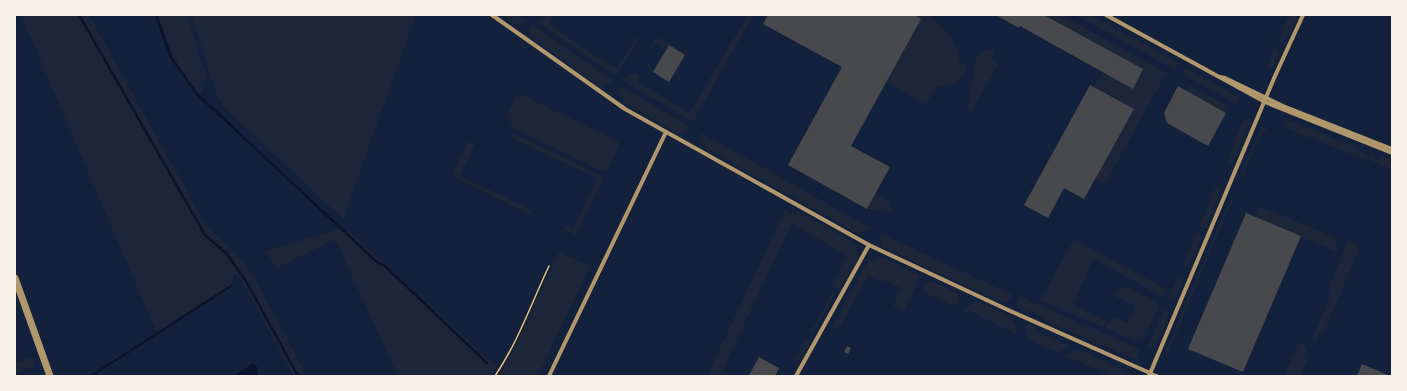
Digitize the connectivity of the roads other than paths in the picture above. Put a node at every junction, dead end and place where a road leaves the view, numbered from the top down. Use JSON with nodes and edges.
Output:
{"nodes":[{"id":1,"x":492,"y":15,"type":"edge"},
{"id":2,"x":1106,"y":15,"type":"edge"},
{"id":3,"x":1303,"y":15,"type":"edge"},
{"id":4,"x":1265,"y":100,"type":"junction"},
{"id":5,"x":666,"y":132,"type":"junction"},
{"id":6,"x":1392,"y":149,"type":"edge"},
{"id":7,"x":1392,"y":153,"type":"edge"},
{"id":8,"x":869,"y":245,"type":"junction"},
{"id":9,"x":15,"y":278,"type":"edge"},
{"id":10,"x":1150,"y":374,"type":"edge"},
{"id":11,"x":50,"y":376,"type":"edge"},
{"id":12,"x":549,"y":376,"type":"edge"},
{"id":13,"x":796,"y":376,"type":"edge"},
{"id":14,"x":1158,"y":376,"type":"edge"}],
"edges":[{"from":1,"to":5,"type":"street"},
{"from":2,"to":4,"type":"street"},
{"from":3,"to":4,"type":"street"},
{"from":4,"to":6,"type":"street"},
{"from":4,"to":7,"type":"street"},
{"from":4,"to":10,"type":"street"},
{"from":5,"to":8,"type":"street"},
{"from":5,"to":12,"type":"street"},
{"from":8,"to":10,"type":"street"},
{"from":8,"to":13,"type":"street"},
{"from":9,"to":11,"type":"street"},
{"from":10,"to":14,"type":"lane"}]}
